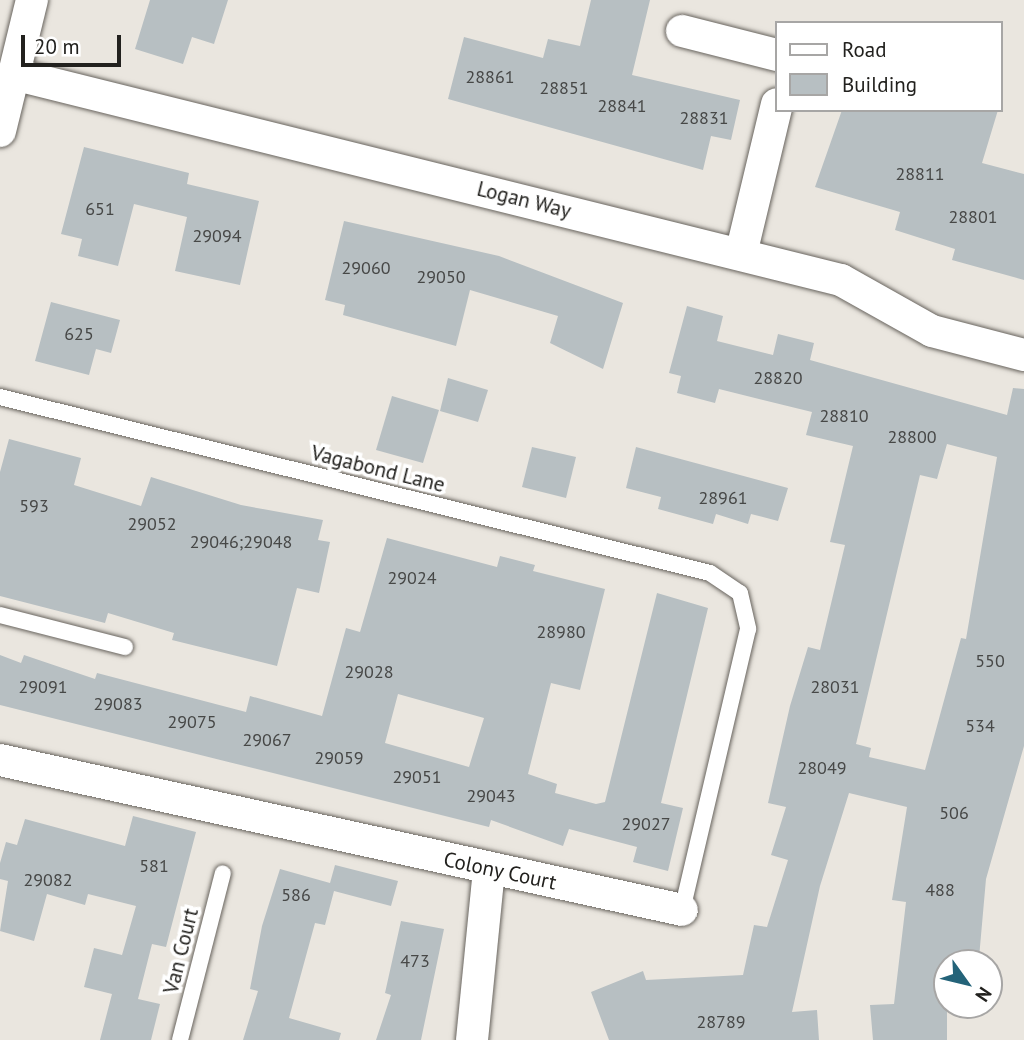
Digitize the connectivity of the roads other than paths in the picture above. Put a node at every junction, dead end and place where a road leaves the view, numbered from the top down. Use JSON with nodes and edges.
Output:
{"nodes":[{"id":1,"x":32,"y":0,"type":"edge"},
{"id":2,"x":682,"y":31,"type":"dead end"},
{"id":3,"x":776,"y":55,"type":"edge"},
{"id":4,"x":13,"y":74,"type":"junction"},
{"id":5,"x":776,"y":108,"type":"edge"},
{"id":6,"x":0,"y":131,"type":"edge"},
{"id":7,"x":741,"y":254,"type":"junction"},
{"id":8,"x":1024,"y":355,"type":"edge"},
{"id":9,"x":0,"y":397,"type":"edge"},
{"id":10,"x":740,"y":593,"type":"joint"},
{"id":11,"x":0,"y":615,"type":"edge"},
{"id":12,"x":125,"y":647,"type":"dead end"},
{"id":13,"x":0,"y":760,"type":"edge"},
{"id":14,"x":489,"y":869,"type":"junction"},
{"id":15,"x":223,"y":873,"type":"dead end"},
{"id":16,"x":682,"y":910,"type":"joint"},
{"id":17,"x":180,"y":1040,"type":"edge"},
{"id":18,"x":472,"y":1040,"type":"edge"}],
"edges":[{"from":1,"to":4,"type":"street"},
{"from":2,"to":3,"type":"street"},
{"from":4,"to":6,"type":"street"},
{"from":4,"to":7,"type":"street","name":"Logan Way"},
{"from":5,"to":7,"type":"street"},
{"from":7,"to":8,"type":"street","name":"Logan Way"},
{"from":9,"to":10,"type":"lane","name":"Vagabond Lane"},
{"from":10,"to":16,"type":"lane","name":"Colony Court"},
{"from":11,"to":12,"type":"lane"},
{"from":13,"to":14,"type":"street","name":"Colony Court"},
{"from":14,"to":16,"type":"street","name":"Colony Court"},
{"from":14,"to":18,"type":"street"},
{"from":15,"to":17,"type":"lane","name":"Van Court"}]}
